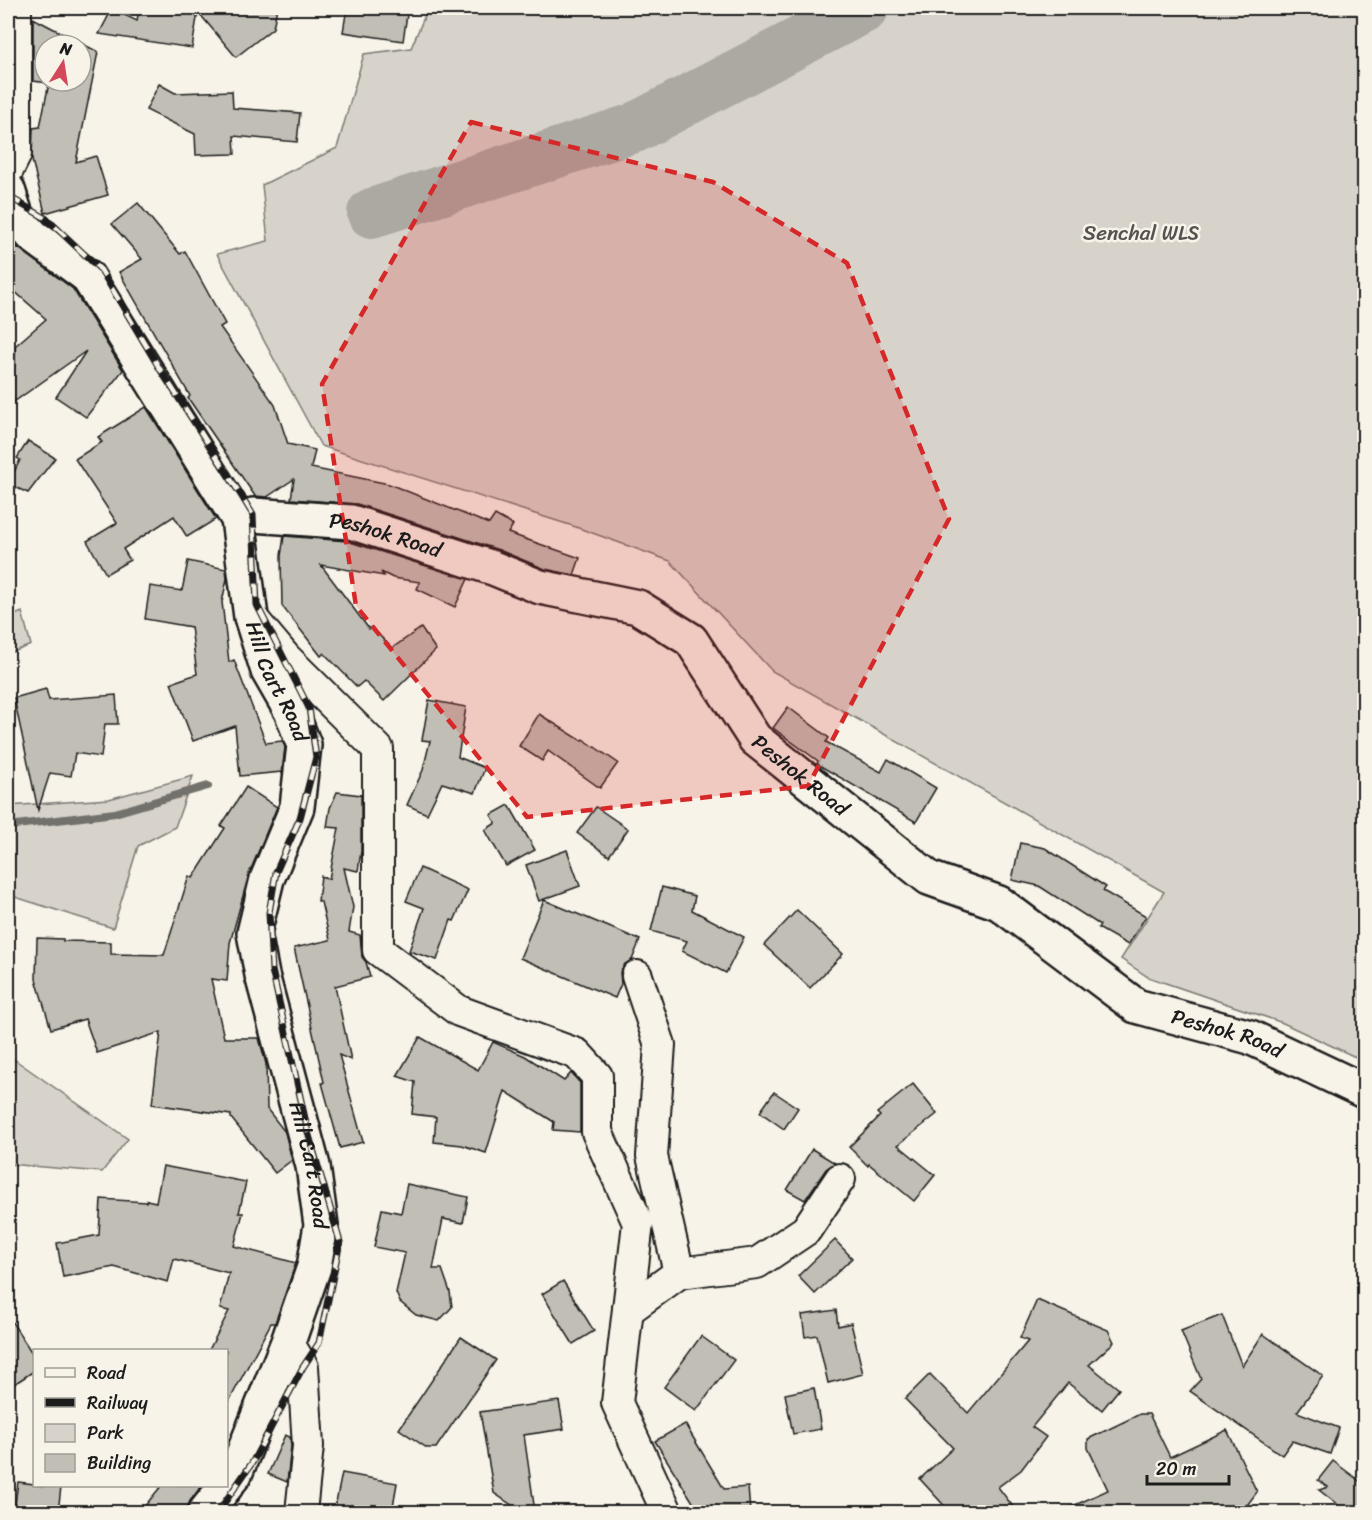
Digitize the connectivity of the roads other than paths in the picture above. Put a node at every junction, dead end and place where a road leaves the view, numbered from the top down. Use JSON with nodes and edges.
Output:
{"nodes":[{"id":1,"x":16,"y":8,"type":"edge"},
{"id":2,"x":8,"y":170,"type":"edge"},
{"id":3,"x":10,"y":209,"type":"edge"},
{"id":4,"x":237,"y":519,"type":"junction"},
{"id":5,"x":250,"y":617,"type":"junction"},
{"id":6,"x":638,"y":976,"type":"dead end"},
{"id":7,"x":1365,"y":1091,"type":"edge"},
{"id":8,"x":840,"y":1179,"type":"dead end"},
{"id":9,"x":679,"y":1273,"type":"junction"},
{"id":10,"x":628,"y":1310,"type":"junction"},
{"id":11,"x":288,"y":1342,"type":"junction"},
{"id":12,"x":228,"y":1483,"type":"edge"},
{"id":13,"x":224,"y":1487,"type":"edge"},
{"id":14,"x":205,"y":1512,"type":"edge"},
{"id":15,"x":301,"y":1512,"type":"edge"},
{"id":16,"x":667,"y":1512,"type":"edge"}],
"edges":[{"from":1,"to":2,"type":"street"},
{"from":3,"to":4,"type":"main road","name":"Hill Cart Road"},
{"from":4,"to":5,"type":"main road","name":"Hill Cart Road"},
{"from":4,"to":7,"type":"main road","name":"Peshok Road"},
{"from":5,"to":10,"type":"street"},
{"from":5,"to":11,"type":"main road","name":"Hill Cart Road"},
{"from":6,"to":9,"type":"street"},
{"from":8,"to":9,"type":"street"},
{"from":9,"to":10,"type":"street"},
{"from":10,"to":16,"type":"street"},
{"from":11,"to":12,"type":"main road","name":"Hill Cart Road"},
{"from":11,"to":15,"type":"street"},
{"from":13,"to":14,"type":"main road","name":"Hill Cart Road"}]}
